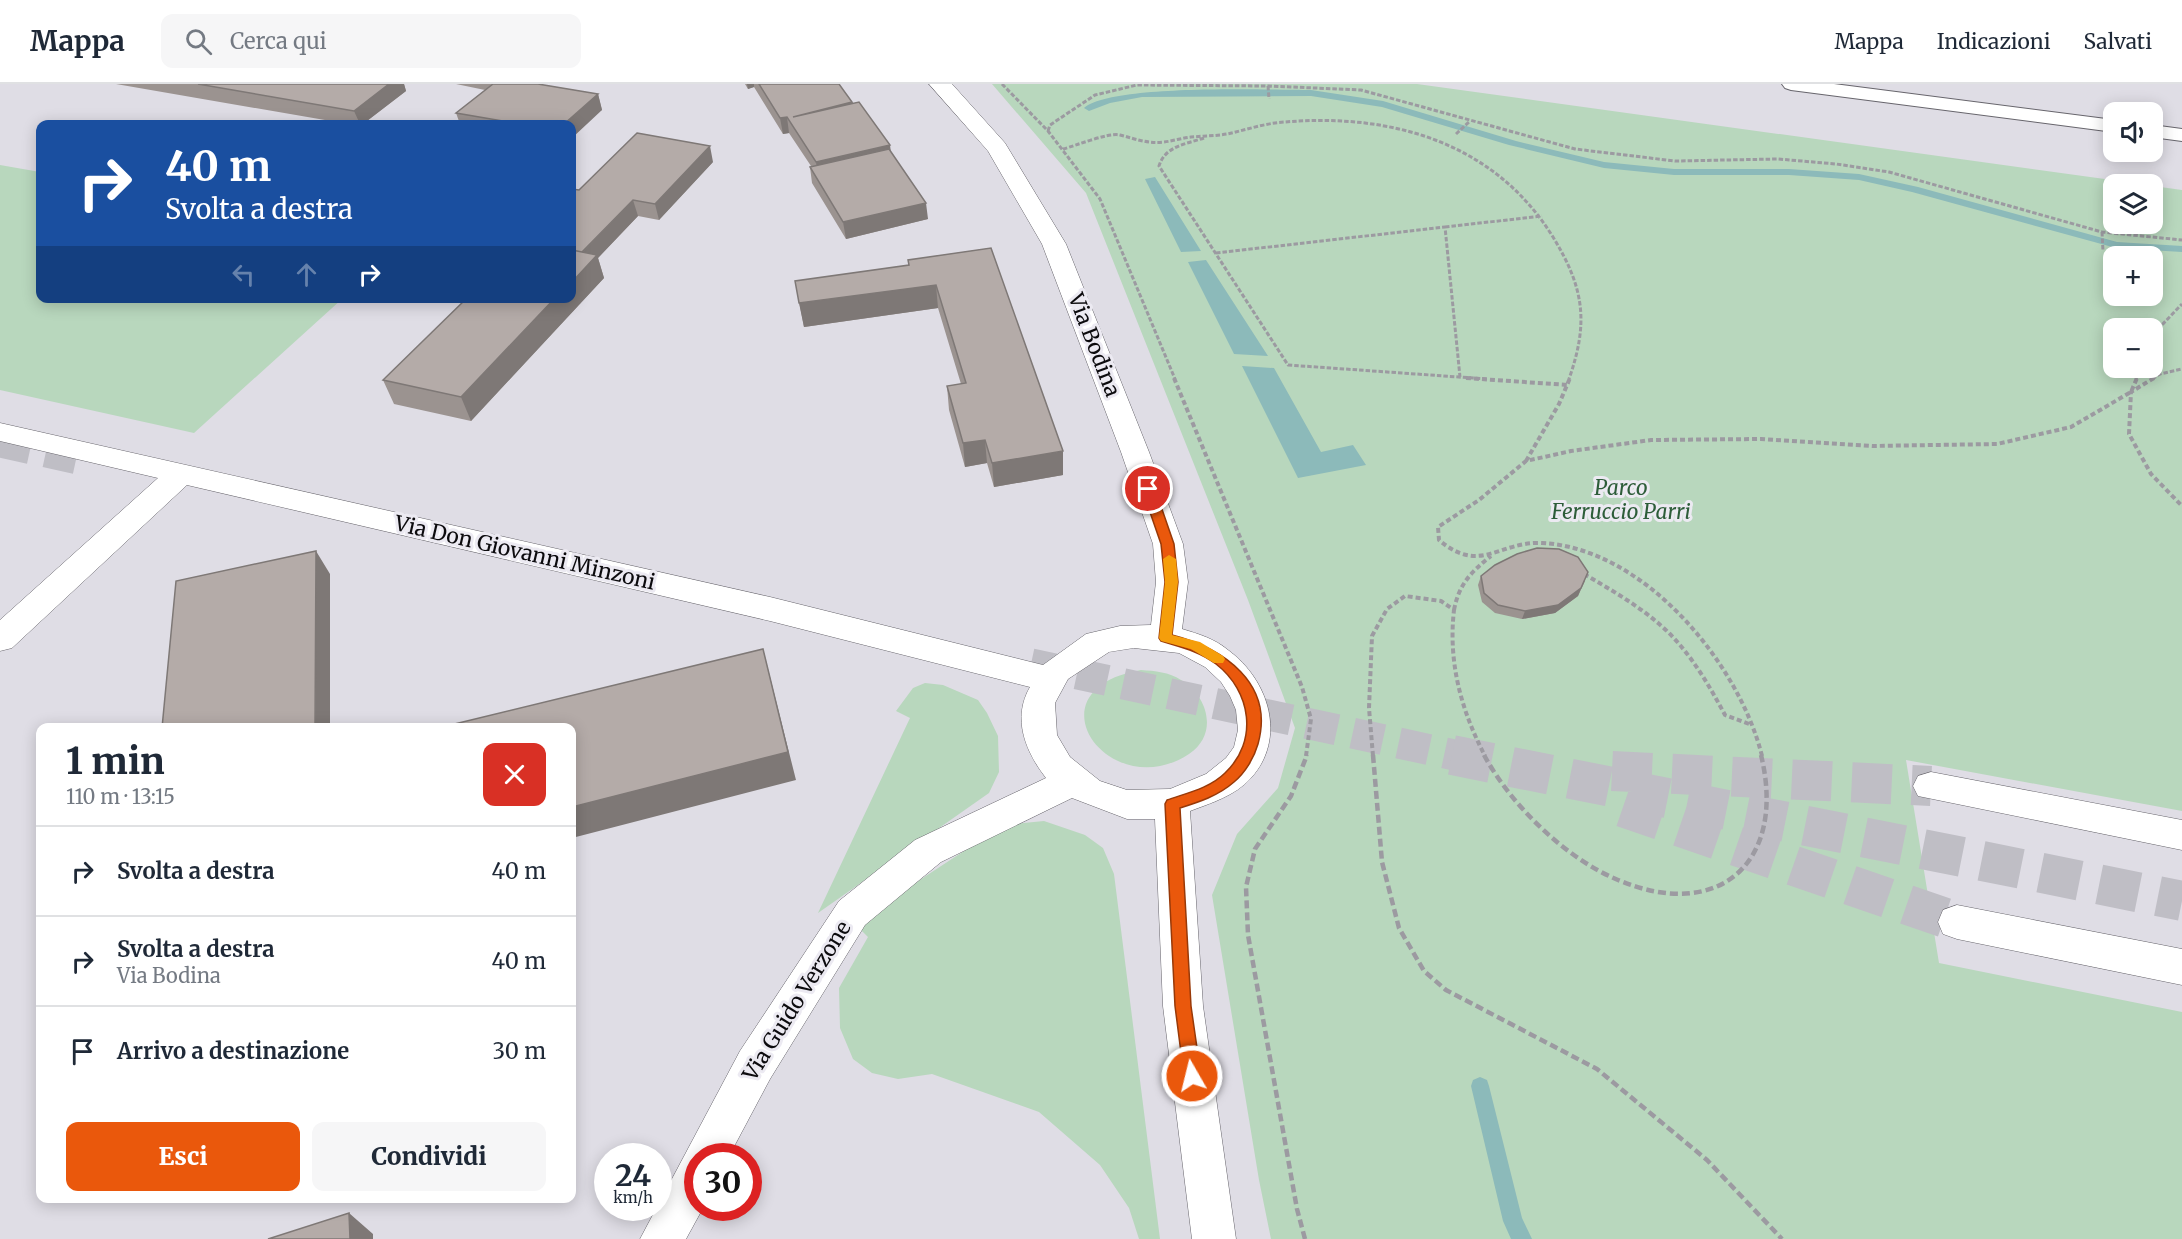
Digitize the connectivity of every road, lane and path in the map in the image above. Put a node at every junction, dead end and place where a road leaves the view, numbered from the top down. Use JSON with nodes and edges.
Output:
{"nodes":[{"id":1,"x":940,"y":84,"type":"edge"},
{"id":2,"x":1791,"y":84,"type":"edge"},
{"id":3,"x":1268,"y":86,"type":"junction"},
{"id":4,"x":1269,"y":99,"type":"dead end"},
{"id":5,"x":1470,"y":120,"type":"junction"},
{"id":6,"x":2103,"y":125,"type":"edge"},
{"id":7,"x":1048,"y":131,"type":"dead end"},
{"id":8,"x":2163,"y":132,"type":"edge"},
{"id":9,"x":1455,"y":134,"type":"dead end"},
{"id":10,"x":2182,"y":135,"type":"edge"},
{"id":11,"x":1211,"y":136,"type":"junction"},
{"id":12,"x":1063,"y":149,"type":"dead end"},
{"id":13,"x":1542,"y":216,"type":"junction"},
{"id":14,"x":1445,"y":227,"type":"junction"},
{"id":15,"x":2102,"y":232,"type":"junction"},
{"id":16,"x":2182,"y":240,"type":"edge"},
{"id":17,"x":2103,"y":251,"type":"dead end"},
{"id":18,"x":1216,"y":253,"type":"junction"},
{"id":19,"x":2182,"y":303,"type":"edge"},
{"id":20,"x":2163,"y":324,"type":"edge"},
{"id":21,"x":2182,"y":369,"type":"edge"},
{"id":22,"x":1460,"y":377,"type":"junction"},
{"id":23,"x":2137,"y":378,"type":"edge"},
{"id":24,"x":1568,"y":385,"type":"junction"},
{"id":25,"x":2131,"y":392,"type":"junction"},
{"id":26,"x":0,"y":432,"type":"edge"},
{"id":27,"x":1526,"y":461,"type":"junction"},
{"id":28,"x":181,"y":474,"type":"junction"},
{"id":29,"x":2182,"y":506,"type":"edge"},
{"id":30,"x":1491,"y":556,"type":"junction"},
{"id":31,"x":1579,"y":572,"type":"edge"},
{"id":32,"x":1454,"y":610,"type":"junction"},
{"id":33,"x":1165,"y":638,"type":"junction"},
{"id":34,"x":0,"y":639,"type":"edge"},
{"id":35,"x":1049,"y":679,"type":"junction"},
{"id":36,"x":1750,"y":724,"type":"junction"},
{"id":37,"x":1072,"y":782,"type":"junction"},
{"id":38,"x":1931,"y":786,"type":"tunnel mouth"},
{"id":39,"x":1172,"y":804,"type":"junction"},
{"id":40,"x":2182,"y":835,"type":"edge"},
{"id":41,"x":1957,"y":922,"type":"tunnel mouth"},
{"id":42,"x":2182,"y":967,"type":"edge"},
{"id":43,"x":713,"y":1143,"type":"edge"},
{"id":44,"x":684,"y":1198,"type":"edge"},
{"id":45,"x":662,"y":1239,"type":"edge"},
{"id":46,"x":1214,"y":1239,"type":"edge"},
{"id":47,"x":1782,"y":1239,"type":"edge"}],
"edges":[{"from":1,"to":33,"type":"main road","name":"Via Bodina"},
{"from":2,"to":6,"type":"lane"},
{"from":3,"to":4,"type":"path"},
{"from":3,"to":5,"type":"path"},
{"from":3,"to":7,"type":"path"},
{"from":5,"to":9,"type":"path"},
{"from":5,"to":15,"type":"path"},
{"from":8,"to":10,"type":"lane"},
{"from":11,"to":12,"type":"path"},
{"from":11,"to":13,"type":"path"},
{"from":11,"to":18,"type":"path"},
{"from":13,"to":14,"type":"path"},
{"from":13,"to":24,"type":"path"},
{"from":14,"to":18,"type":"path"},
{"from":14,"to":22,"type":"path"},
{"from":15,"to":16,"type":"path"},
{"from":15,"to":17,"type":"path"},
{"from":18,"to":22,"type":"path"},
{"from":19,"to":20,"type":"path"},
{"from":21,"to":25,"type":"path"},
{"from":22,"to":24,"type":"path"},
{"from":23,"to":25,"type":"path"},
{"from":24,"to":27,"type":"path"},
{"from":25,"to":27,"type":"path"},
{"from":25,"to":29,"type":"path"},
{"from":26,"to":28,"type":"main road","name":"Via Don Giovanni Minzoni"},
{"from":27,"to":30,"type":"path"},
{"from":28,"to":34,"type":"main road"},
{"from":28,"to":35,"type":"main road","name":"Via Don Giovanni Minzoni"},
{"from":30,"to":32,"type":"path"},
{"from":30,"to":36,"type":"path"},
{"from":31,"to":36,"type":"path"},
{"from":32,"to":36,"type":"path"},
{"from":32,"to":47,"type":"path"},
{"from":33,"to":35,"type":"main road"},
{"from":33,"to":39,"type":"main road"},
{"from":35,"to":37,"type":"main road"},
{"from":37,"to":39,"type":"main road"},
{"from":37,"to":43,"type":"main road","name":"Via Guido Verzone"},
{"from":38,"to":40,"type":"main road"},
{"from":39,"to":46,"type":"main road"},
{"from":41,"to":42,"type":"main road"},
{"from":44,"to":45,"type":"main road"}]}
